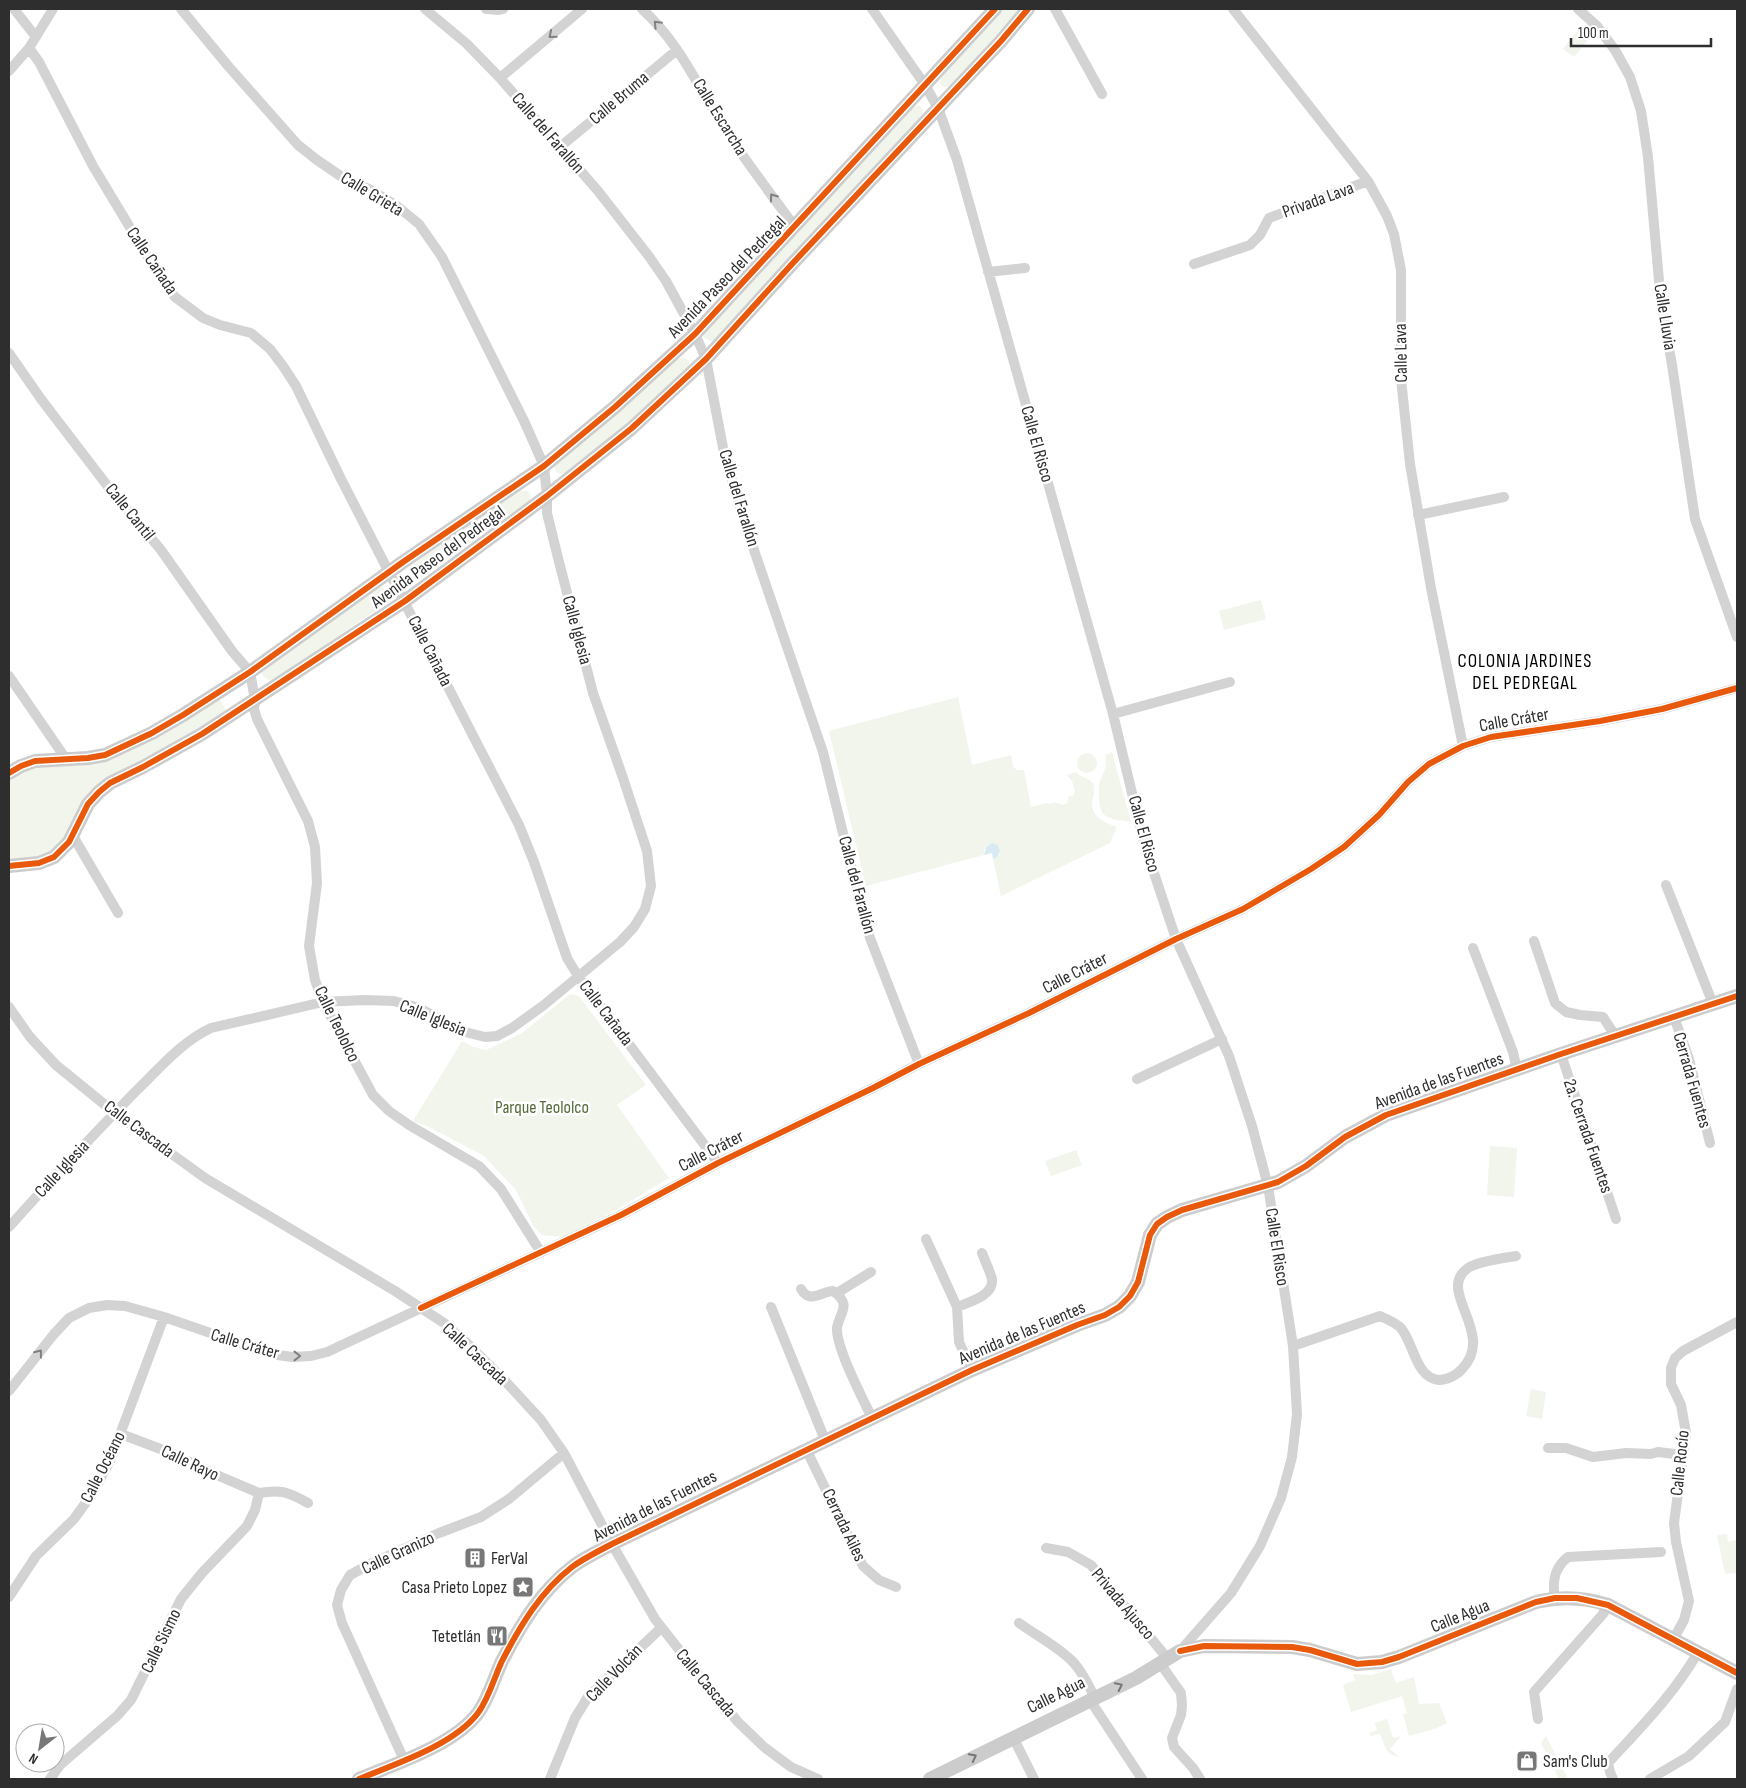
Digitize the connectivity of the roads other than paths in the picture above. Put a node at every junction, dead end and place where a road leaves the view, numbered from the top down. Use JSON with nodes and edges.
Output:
{"nodes":[{"id":1,"x":14,"y":9,"type":"edge"},
{"id":2,"x":53,"y":9,"type":"edge"},
{"id":3,"x":181,"y":9,"type":"edge"},
{"id":4,"x":426,"y":9,"type":"edge"},
{"id":5,"x":444,"y":9,"type":"edge"},
{"id":6,"x":486,"y":9,"type":"edge"},
{"id":7,"x":503,"y":9,"type":"edge"},
{"id":8,"x":582,"y":9,"type":"edge"},
{"id":9,"x":642,"y":9,"type":"edge"},
{"id":10,"x":872,"y":9,"type":"edge"},
{"id":11,"x":995,"y":9,"type":"edge"},
{"id":12,"x":1028,"y":9,"type":"edge"},
{"id":13,"x":1055,"y":9,"type":"edge"},
{"id":14,"x":1233,"y":9,"type":"edge"},
{"id":15,"x":1578,"y":9,"type":"edge"},
{"id":16,"x":436,"y":17,"type":"junction"},
{"id":17,"x":36,"y":37,"type":"junction"},
{"id":18,"x":29,"y":48,"type":"junction"},
{"id":19,"x":677,"y":50,"type":"junction"},
{"id":20,"x":9,"y":70,"type":"edge"},
{"id":21,"x":500,"y":78,"type":"junction"},
{"id":22,"x":926,"y":85,"type":"junction"},
{"id":23,"x":1102,"y":94,"type":"dead end"},
{"id":24,"x":938,"y":108,"type":"junction"},
{"id":25,"x":560,"y":147,"type":"junction"},
{"id":26,"x":1368,"y":181,"type":"junction"},
{"id":27,"x":795,"y":227,"type":"junction"},
{"id":28,"x":1194,"y":264,"type":"dead end"},
{"id":29,"x":1025,"y":268,"type":"dead end"},
{"id":30,"x":988,"y":272,"type":"junction"},
{"id":31,"x":695,"y":334,"type":"junction"},
{"id":32,"x":9,"y":353,"type":"edge"},
{"id":33,"x":706,"y":359,"type":"junction"},
{"id":34,"x":544,"y":466,"type":"junction"},
{"id":35,"x":547,"y":496,"type":"junction"},
{"id":36,"x":1504,"y":497,"type":"dead end"},
{"id":37,"x":1418,"y":515,"type":"junction"},
{"id":38,"x":389,"y":573,"type":"junction"},
{"id":39,"x":405,"y":601,"type":"junction"},
{"id":40,"x":1737,"y":636,"type":"edge"},
{"id":41,"x":250,"y":672,"type":"junction"},
{"id":42,"x":9,"y":676,"type":"edge"},
{"id":43,"x":1230,"y":682,"type":"dead end"},
{"id":44,"x":1737,"y":688,"type":"edge"},
{"id":45,"x":255,"y":700,"type":"junction"},
{"id":46,"x":1113,"y":714,"type":"junction"},
{"id":47,"x":1463,"y":746,"type":"junction"},
{"id":48,"x":66,"y":759,"type":"junction"},
{"id":49,"x":9,"y":773,"type":"edge"},
{"id":50,"x":72,"y":836,"type":"junction"},
{"id":51,"x":9,"y":866,"type":"edge"},
{"id":52,"x":1666,"y":885,"type":"dead end"},
{"id":53,"x":118,"y":913,"type":"dead end"},
{"id":54,"x":1176,"y":939,"type":"junction"},
{"id":55,"x":1534,"y":941,"type":"dead end"},
{"id":56,"x":1473,"y":948,"type":"dead end"},
{"id":57,"x":578,"y":976,"type":"junction"},
{"id":58,"x":1737,"y":996,"type":"edge"},
{"id":59,"x":323,"y":1002,"type":"junction"},
{"id":60,"x":1713,"y":1004,"type":"junction"},
{"id":61,"x":9,"y":1007,"type":"edge"},
{"id":62,"x":1674,"y":1017,"type":"junction"},
{"id":63,"x":1616,"y":1037,"type":"junction"},
{"id":64,"x":1222,"y":1039,"type":"junction"},
{"id":65,"x":1560,"y":1054,"type":"junction"},
{"id":66,"x":919,"y":1064,"type":"junction"},
{"id":67,"x":1517,"y":1070,"type":"junction"},
{"id":68,"x":1137,"y":1079,"type":"dead end"},
{"id":69,"x":116,"y":1112,"type":"junction"},
{"id":70,"x":1710,"y":1144,"type":"dead end"},
{"id":71,"x":718,"y":1163,"type":"junction"},
{"id":72,"x":1268,"y":1186,"type":"junction"},
{"id":73,"x":1616,"y":1219,"type":"dead end"},
{"id":74,"x":9,"y":1227,"type":"edge"},
{"id":75,"x":926,"y":1239,"type":"dead end"},
{"id":76,"x":540,"y":1252,"type":"junction"},
{"id":77,"x":982,"y":1253,"type":"dead end"},
{"id":78,"x":1516,"y":1256,"type":"dead end"},
{"id":79,"x":871,"y":1272,"type":"dead end"},
{"id":80,"x":801,"y":1289,"type":"dead end"},
{"id":81,"x":837,"y":1293,"type":"junction"},
{"id":82,"x":771,"y":1307,"type":"dead end"},
{"id":83,"x":957,"y":1307,"type":"junction"},
{"id":84,"x":421,"y":1308,"type":"junction"},
{"id":85,"x":164,"y":1318,"type":"junction"},
{"id":86,"x":1737,"y":1322,"type":"edge"},
{"id":87,"x":1293,"y":1346,"type":"junction"},
{"id":88,"x":972,"y":1370,"type":"junction"},
{"id":89,"x":9,"y":1391,"type":"edge"},
{"id":90,"x":872,"y":1418,"type":"junction"},
{"id":91,"x":121,"y":1434,"type":"junction"},
{"id":92,"x":825,"y":1440,"type":"junction"},
{"id":93,"x":1548,"y":1448,"type":"dead end"},
{"id":94,"x":806,"y":1449,"type":"junction"},
{"id":95,"x":564,"y":1453,"type":"junction"},
{"id":96,"x":1682,"y":1455,"type":"junction"},
{"id":97,"x":259,"y":1493,"type":"junction"},
{"id":98,"x":308,"y":1503,"type":"dead end"},
{"id":99,"x":612,"y":1544,"type":"junction"},
{"id":100,"x":1046,"y":1548,"type":"dead end"},
{"id":101,"x":1661,"y":1552,"type":"dead end"},
{"id":102,"x":896,"y":1587,"type":"dead end"},
{"id":103,"x":9,"y":1597,"type":"edge"},
{"id":104,"x":1555,"y":1598,"type":"junction"},
{"id":105,"x":1608,"y":1605,"type":"junction"},
{"id":106,"x":1019,"y":1623,"type":"dead end"},
{"id":107,"x":662,"y":1628,"type":"junction"},
{"id":108,"x":1674,"y":1638,"type":"junction"},
{"id":109,"x":1180,"y":1651,"type":"junction"},
{"id":110,"x":1698,"y":1652,"type":"junction"},
{"id":111,"x":1164,"y":1660,"type":"junction"},
{"id":112,"x":1737,"y":1673,"type":"edge"},
{"id":113,"x":1737,"y":1689,"type":"edge"},
{"id":114,"x":1093,"y":1699,"type":"junction"},
{"id":115,"x":1538,"y":1719,"type":"dead end"},
{"id":116,"x":1013,"y":1737,"type":"junction"},
{"id":117,"x":404,"y":1760,"type":"junction"},
{"id":118,"x":50,"y":1779,"type":"edge"},
{"id":119,"x":359,"y":1779,"type":"edge"},
{"id":120,"x":550,"y":1779,"type":"edge"},
{"id":121,"x":818,"y":1779,"type":"edge"},
{"id":122,"x":930,"y":1779,"type":"edge"},
{"id":123,"x":1034,"y":1779,"type":"edge"},
{"id":124,"x":1142,"y":1779,"type":"edge"},
{"id":125,"x":1200,"y":1779,"type":"edge"},
{"id":126,"x":1613,"y":1779,"type":"edge"},
{"id":127,"x":1650,"y":1779,"type":"edge"}],
"edges":[{"from":1,"to":17,"type":"street"},
{"from":2,"to":17,"type":"street"},
{"from":3,"to":34,"type":"street","name":"Calle Grieta"},
{"from":4,"to":16,"type":"street","name":"Calle del Farallón"},
{"from":5,"to":16,"type":"street"},
{"from":6,"to":7,"type":"street"},
{"from":8,"to":21,"type":"street","one_way":true},
{"from":19,"to":9,"type":"street","name":"Calle Escarcha","one_way":true},
{"from":10,"to":22,"type":"street","name":"Calle El Risco"},
{"from":11,"to":22,"type":"main road","name":"Avenida Paseo del Pedregal"},
{"from":12,"to":24,"type":"main road","name":"Avenida Paseo del Pedregal"},
{"from":13,"to":23,"type":"street"},
{"from":14,"to":26,"type":"street","name":"Calle Lava"},
{"from":15,"to":40,"type":"street","name":"Calle Lluvia"},
{"from":16,"to":21,"type":"street","name":"Calle del Farallón"},
{"from":17,"to":18,"type":"street"},
{"from":18,"to":20,"type":"street"},
{"from":18,"to":38,"type":"street","name":"Calle Cañada"},
{"from":19,"to":25,"type":"street","name":"Calle Bruma"},
{"from":27,"to":19,"type":"street","name":"Calle Escarcha","one_way":true},
{"from":21,"to":25,"type":"street","name":"Calle del Farallón"},
{"from":22,"to":24,"type":"street","name":"Calle El Risco"},
{"from":22,"to":27,"type":"main road","name":"Avenida Paseo del Pedregal"},
{"from":24,"to":30,"type":"street","name":"Calle El Risco"},
{"from":24,"to":33,"type":"main road","name":"Avenida Paseo del Pedregal"},
{"from":25,"to":31,"type":"street","name":"Calle del Farallón"},
{"from":26,"to":28,"type":"street","name":"Privada Lava"},
{"from":26,"to":37,"type":"street","name":"Calle Lava"},
{"from":27,"to":31,"type":"main road","name":"Avenida Paseo del Pedregal"},
{"from":29,"to":30,"type":"street"},
{"from":30,"to":46,"type":"street","name":"Calle El Risco"},
{"from":31,"to":33,"type":"street","name":"Calle del Farallón"},
{"from":31,"to":34,"type":"main road","name":"Avenida Paseo del Pedregal"},
{"from":32,"to":41,"type":"street","name":"Calle Cantil"},
{"from":33,"to":35,"type":"main road","name":"Avenida Paseo del Pedregal"},
{"from":33,"to":66,"type":"street","name":"Calle del Farallón"},
{"from":34,"to":35,"type":"street","name":"Calle Grieta"},
{"from":34,"to":38,"type":"main road","name":"Avenida Paseo del Pedregal"},
{"from":35,"to":39,"type":"main road","name":"Avenida Paseo del Pedregal"},
{"from":35,"to":57,"type":"street","name":"Calle Iglesia"},
{"from":36,"to":37,"type":"street"},
{"from":37,"to":47,"type":"street","name":"Calle Lava"},
{"from":38,"to":39,"type":"street","name":"Calle Cañada"},
{"from":38,"to":41,"type":"main road","name":"Avenida Paseo del Pedregal"},
{"from":39,"to":45,"type":"main road","name":"Avenida Paseo del Pedregal"},
{"from":39,"to":57,"type":"street","name":"Calle Cañada"},
{"from":41,"to":45,"type":"street","name":"Calle Teololco"},
{"from":41,"to":48,"type":"main road","name":"Avenida Paseo del Pedregal"},
{"from":42,"to":48,"type":"street"},
{"from":43,"to":46,"type":"street"},
{"from":44,"to":47,"type":"street","name":"Calle Cráter"},
{"from":45,"to":50,"type":"main road","name":"Avenida Paseo del Pedregal"},
{"from":45,"to":59,"type":"street","name":"Calle Teololco"},
{"from":46,"to":54,"type":"street","name":"Calle El Risco"},
{"from":47,"to":54,"type":"street","name":"Calle Cráter"},
{"from":48,"to":49,"type":"main road","name":"Avenida Paseo del Pedregal"},
{"from":50,"to":51,"type":"main road","name":"Avenida Paseo del Pedregal"},
{"from":50,"to":53,"type":"street"},
{"from":52,"to":60,"type":"street"},
{"from":54,"to":64,"type":"street","name":"Calle El Risco"},
{"from":54,"to":66,"type":"street","name":"Calle Cráter"},
{"from":55,"to":63,"type":"street"},
{"from":56,"to":67,"type":"street"},
{"from":57,"to":59,"type":"street","name":"Calle Iglesia"},
{"from":57,"to":71,"type":"street","name":"Calle Cañada"},
{"from":58,"to":60,"type":"main road","name":"Avenida de las Fuentes"},
{"from":59,"to":69,"type":"street","name":"Calle Iglesia"},
{"from":59,"to":76,"type":"street","name":"Calle Teololco"},
{"from":60,"to":62,"type":"main road","name":"Avenida de las Fuentes"},
{"from":61,"to":69,"type":"street","name":"Calle Cascada"},
{"from":62,"to":63,"type":"main road","name":"Avenida de las Fuentes"},
{"from":62,"to":70,"type":"street","name":"Cerrada Fuentes"},
{"from":63,"to":65,"type":"main road","name":"Avenida de las Fuentes"},
{"from":64,"to":68,"type":"street"},
{"from":64,"to":72,"type":"street","name":"Calle El Risco"},
{"from":65,"to":67,"type":"main road","name":"Avenida de las Fuentes"},
{"from":65,"to":73,"type":"street","name":"2a. Cerrada Fuentes"},
{"from":66,"to":71,"type":"street","name":"Calle Cráter"},
{"from":67,"to":72,"type":"main road","name":"Avenida de las Fuentes"},
{"from":69,"to":74,"type":"street","name":"Calle Iglesia"},
{"from":69,"to":84,"type":"street","name":"Calle Cascada"},
{"from":71,"to":76,"type":"street","name":"Calle Cráter"},
{"from":72,"to":87,"type":"street","name":"Calle El Risco"},
{"from":72,"to":88,"type":"main road","name":"Avenida de las Fuentes"},
{"from":75,"to":83,"type":"street"},
{"from":76,"to":84,"type":"street","name":"Calle Cráter"},
{"from":77,"to":83,"type":"street"},
{"from":78,"to":87,"type":"street"},
{"from":79,"to":81,"type":"street"},
{"from":80,"to":81,"type":"street"},
{"from":81,"to":90,"type":"street"},
{"from":82,"to":92,"type":"street"},
{"from":83,"to":88,"type":"street"},
{"from":85,"to":84,"type":"street","name":"Calle Cráter","one_way":true},
{"from":84,"to":95,"type":"street","name":"Calle Cascada"},
{"from":89,"to":85,"type":"street","name":"Calle Cráter","one_way":true},
{"from":85,"to":91,"type":"street","name":"Calle Océano"},
{"from":86,"to":96,"type":"street","name":"Calle Rocío"},
{"from":87,"to":109,"type":"street","name":"Calle El Risco"},
{"from":88,"to":90,"type":"main road","name":"Avenida de las Fuentes"},
{"from":90,"to":92,"type":"main road","name":"Avenida de las Fuentes"},
{"from":91,"to":97,"type":"street","name":"Calle Rayo"},
{"from":91,"to":103,"type":"street","name":"Calle Océano"},
{"from":92,"to":94,"type":"main road","name":"Avenida de las Fuentes"},
{"from":93,"to":96,"type":"street"},
{"from":94,"to":99,"type":"main road","name":"Avenida de las Fuentes"},
{"from":94,"to":102,"type":"street","name":"Cerrada Ailes"},
{"from":95,"to":99,"type":"street","name":"Calle Cascada"},
{"from":95,"to":117,"type":"street","name":"Calle Granizo"},
{"from":96,"to":108,"type":"street","name":"Calle Rocío"},
{"from":97,"to":98,"type":"street"},
{"from":97,"to":118,"type":"street","name":"Calle Sismo"},
{"from":99,"to":107,"type":"street","name":"Calle Cascada"},
{"from":99,"to":117,"type":"main road","name":"Avenida de las Fuentes"},
{"from":100,"to":111,"type":"street","name":"Privada Ajusco"},
{"from":101,"to":104,"type":"street"},
{"from":104,"to":105,"type":"main road","name":"Calle Agua"},
{"from":104,"to":109,"type":"main road","name":"Calle Agua"},
{"from":105,"to":108,"type":"main road","name":"Calle Agua"},
{"from":105,"to":115,"type":"street"},
{"from":106,"to":114,"type":"street"},
{"from":107,"to":120,"type":"street","name":"Calle Volcán"},
{"from":107,"to":121,"type":"street","name":"Calle Cascada"},
{"from":108,"to":110,"type":"main road","name":"Calle Agua"},
{"from":109,"to":111,"type":"main road","name":"Calle Agua"},
{"from":110,"to":112,"type":"main road","name":"Calle Agua"},
{"from":110,"to":126,"type":"street"},
{"from":114,"to":111,"type":"main road","name":"Calle Agua","one_way":true},
{"from":111,"to":125,"type":"street","name":"Privada Ajusco"},
{"from":113,"to":127,"type":"street"},
{"from":114,"to":116,"type":"main road","name":"Calle Agua"},
{"from":114,"to":124,"type":"street"},
{"from":122,"to":116,"type":"main road","name":"Calle Agua","one_way":true},
{"from":116,"to":123,"type":"street"},
{"from":117,"to":119,"type":"main road","name":"Avenida de las Fuentes"}]}
